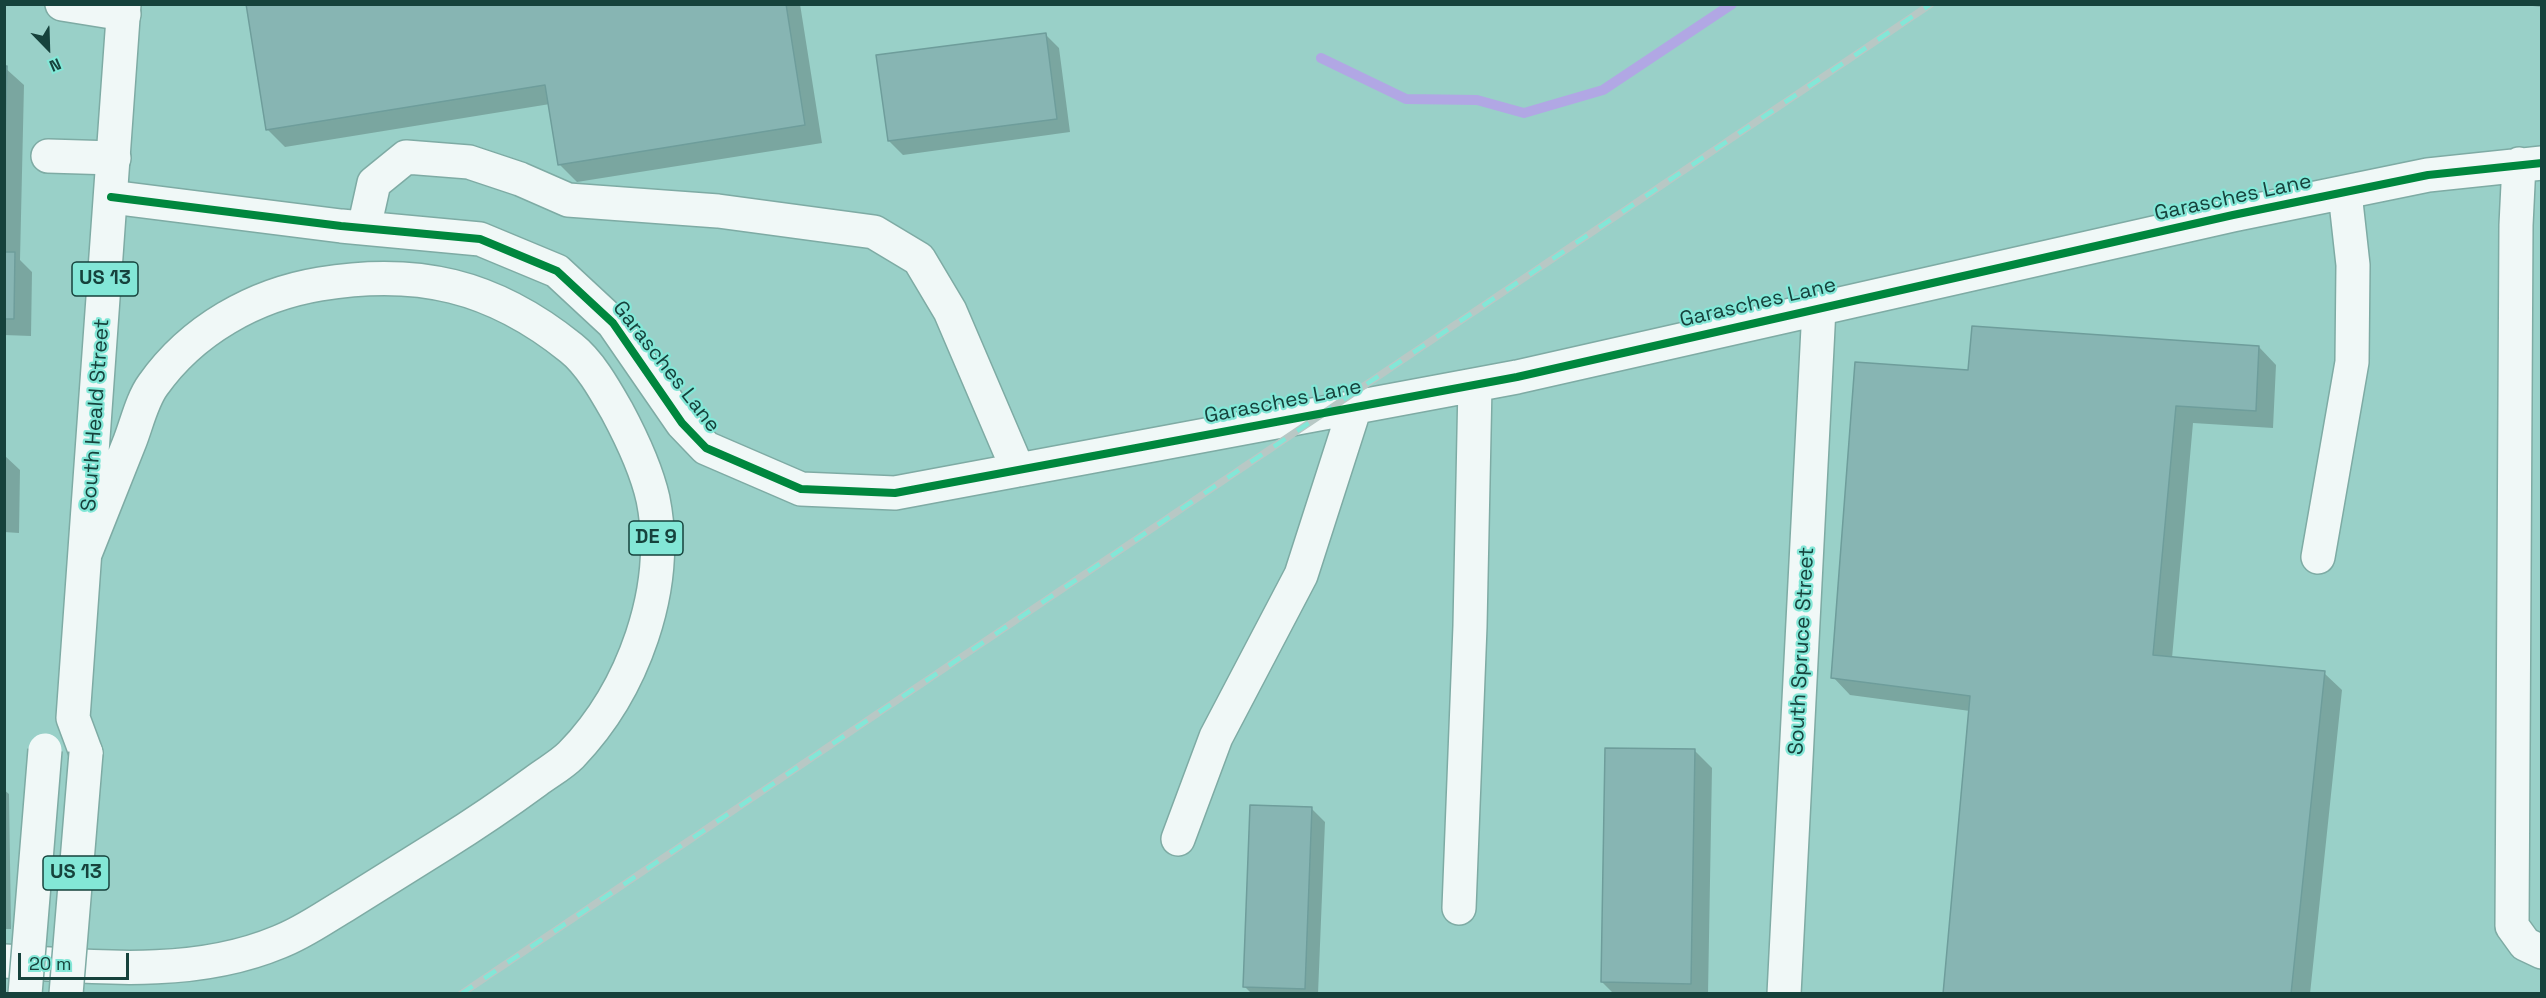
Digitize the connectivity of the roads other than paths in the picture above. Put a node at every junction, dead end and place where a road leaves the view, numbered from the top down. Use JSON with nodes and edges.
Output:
{"nodes":[{"id":1,"x":62,"y":4,"type":"edge"},
{"id":2,"x":124,"y":9,"type":"edge"},
{"id":3,"x":48,"y":156,"type":"dead end"},
{"id":4,"x":114,"y":158,"type":"junction"},
{"id":5,"x":2530,"y":164,"type":"edge"},
{"id":6,"x":2345,"y":193,"type":"junction"},
{"id":7,"x":111,"y":197,"type":"junction"},
{"id":8,"x":364,"y":228,"type":"junction"},
{"id":9,"x":1819,"y":308,"type":"junction"},
{"id":10,"x":1475,"y":385,"type":"junction"},
{"id":11,"x":1355,"y":407,"type":"junction"},
{"id":12,"x":1018,"y":470,"type":"junction"},
{"id":13,"x":85,"y":554,"type":"junction"},
{"id":14,"x":2318,"y":557,"type":"dead end"},
{"id":15,"x":73,"y":718,"type":"junction"},
{"id":16,"x":1178,"y":839,"type":"dead end"},
{"id":17,"x":1459,"y":908,"type":"dead end"},
{"id":18,"x":2541,"y":952,"type":"edge"},
{"id":19,"x":4,"y":962,"type":"edge"},
{"id":20,"x":25,"y":993,"type":"edge"},
{"id":21,"x":66,"y":993,"type":"edge"},
{"id":22,"x":1784,"y":993,"type":"edge"}],
"edges":[{"from":1,"to":2,"type":"street"},
{"from":2,"to":4,"type":"street","name":"South Heald Street","number":"US 13"},
{"from":3,"to":4,"type":"street"},
{"from":4,"to":7,"type":"street","name":"South Heald Street","number":"US 13"},
{"from":5,"to":6,"type":"street","name":"Garasches Lane"},
{"from":5,"to":18,"type":"street"},
{"from":6,"to":9,"type":"street","name":"Garasches Lane"},
{"from":6,"to":14,"type":"street"},
{"from":7,"to":8,"type":"street","name":"Garasches Lane"},
{"from":7,"to":13,"type":"street","name":"South Heald Street","number":"US 13"},
{"from":8,"to":12,"type":"street","name":"Garasches Lane"},
{"from":8,"to":12,"type":"street"},
{"from":9,"to":10,"type":"street","name":"Garasches Lane"},
{"from":9,"to":22,"type":"street","name":"South Spruce Street"},
{"from":10,"to":11,"type":"street","name":"Garasches Lane"},
{"from":10,"to":17,"type":"street"},
{"from":11,"to":12,"type":"street","name":"Garasches Lane"},
{"from":11,"to":16,"type":"street"},
{"from":13,"to":15,"type":"street","name":"South Heald Street","number":"US 13"},
{"from":13,"to":19,"type":"street","number":"DE 9"},
{"from":15,"to":20,"type":"street","number":"US 13","bridge":true},
{"from":15,"to":21,"type":"street","name":"South Heald Street","number":"US 13","bridge":true}]}
